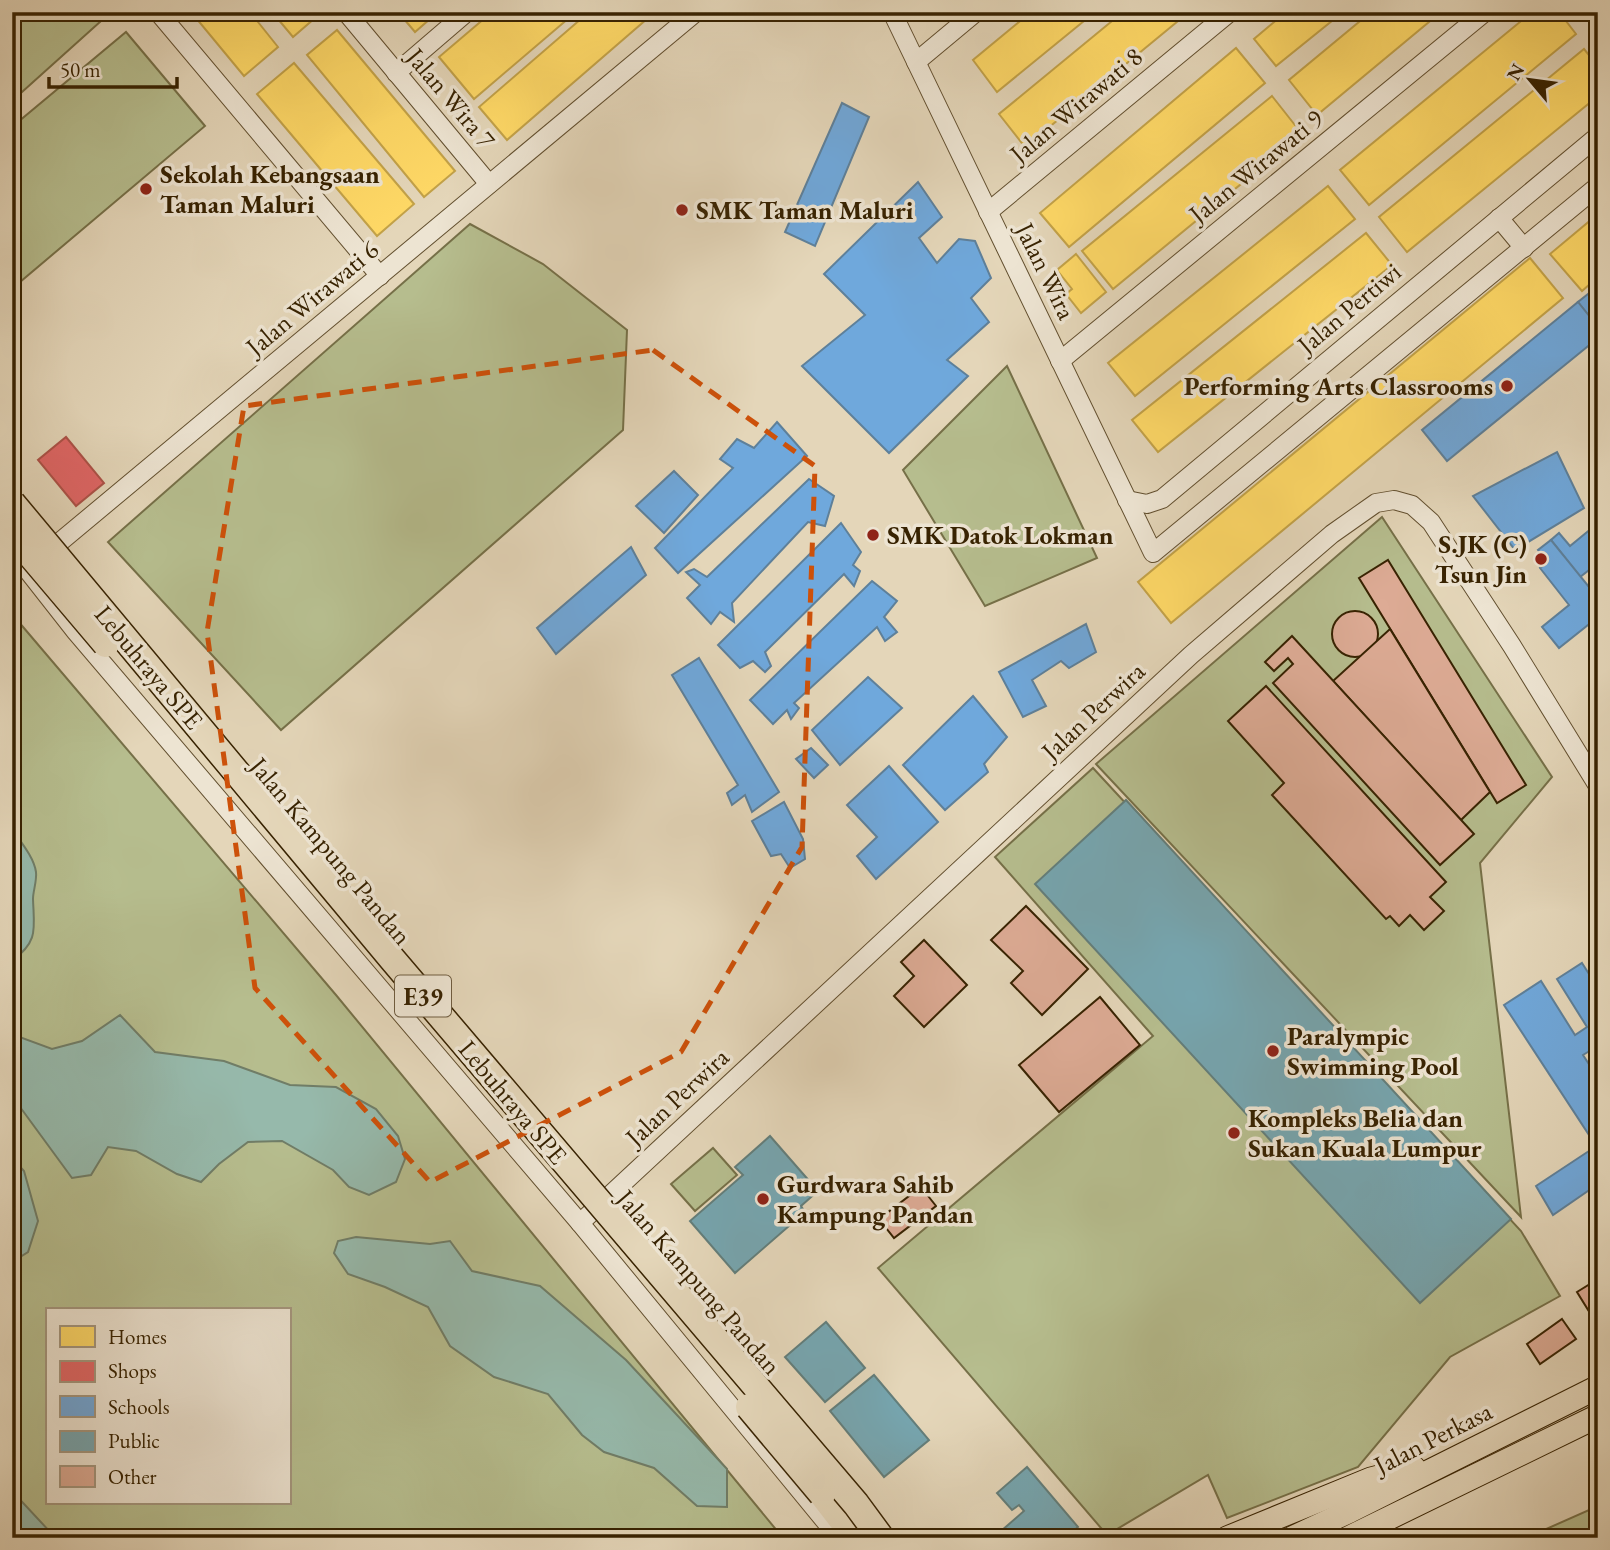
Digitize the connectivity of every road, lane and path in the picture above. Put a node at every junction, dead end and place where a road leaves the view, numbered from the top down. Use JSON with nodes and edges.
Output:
{"nodes":[{"id":1,"x":158,"y":12,"type":"edge"},
{"id":2,"x":346,"y":12,"type":"edge"},
{"id":3,"x":467,"y":12,"type":"edge"},
{"id":4,"x":696,"y":12,"type":"edge"},
{"id":5,"x":892,"y":12,"type":"edge"},
{"id":6,"x":976,"y":12,"type":"edge"},
{"id":7,"x":1230,"y":12,"type":"edge"},
{"id":8,"x":1485,"y":12,"type":"edge"},
{"id":9,"x":916,"y":62,"type":"junction"},
{"id":10,"x":396,"y":73,"type":"junction"},
{"id":11,"x":1598,"y":136,"type":"edge"},
{"id":12,"x":489,"y":184,"type":"junction"},
{"id":13,"x":1598,"y":186,"type":"edge"},
{"id":14,"x":988,"y":212,"type":"junction"},
{"id":15,"x":1499,"y":218,"type":"junction"},
{"id":16,"x":1524,"y":248,"type":"junction"},
{"id":17,"x":380,"y":276,"type":"junction"},
{"id":18,"x":1060,"y":361,"type":"junction"},
{"id":19,"x":1127,"y":500,"type":"junction"},
{"id":20,"x":12,"y":503,"type":"edge"},
{"id":21,"x":12,"y":518,"type":"edge"},
{"id":22,"x":12,"y":533,"type":"edge"},
{"id":23,"x":12,"y":551,"type":"edge"},
{"id":24,"x":44,"y":555,"type":"junction"},
{"id":25,"x":27,"y":570,"type":"junction"},
{"id":26,"x":1598,"y":786,"type":"edge"},
{"id":27,"x":598,"y":1207,"type":"junction"},
{"id":28,"x":580,"y":1223,"type":"junction"},
{"id":29,"x":1598,"y":1387,"type":"edge"},
{"id":30,"x":1598,"y":1416,"type":"edge"},
{"id":31,"x":1451,"y":1459,"type":"junction"},
{"id":32,"x":839,"y":1538,"type":"edge"},
{"id":33,"x":856,"y":1538,"type":"edge"},
{"id":34,"x":882,"y":1538,"type":"edge"},
{"id":35,"x":1227,"y":1538,"type":"edge"},
{"id":36,"x":1292,"y":1538,"type":"edge"},
{"id":37,"x":1348,"y":1538,"type":"edge"}],
"edges":[{"from":1,"to":17,"type":"street"},
{"from":2,"to":10,"type":"street","name":"Jalan Wira 7"},
{"from":3,"to":10,"type":"street"},
{"from":4,"to":12,"type":"street","name":"Jalan Wirawati 6"},
{"from":5,"to":9,"type":"street","name":"Jalan Wira"},
{"from":6,"to":9,"type":"street"},
{"from":7,"to":14,"type":"street","name":"Jalan Wirawati 8"},
{"from":8,"to":18,"type":"street","name":"Jalan Wirawati 9"},
{"from":9,"to":14,"type":"street","name":"Jalan Wira"},
{"from":10,"to":12,"type":"street","name":"Jalan Wira 7"},
{"from":11,"to":15,"type":"street","name":"Jalan Pertiwi"},
{"from":12,"to":17,"type":"street","name":"Jalan Wirawati 6"},
{"from":13,"to":16,"type":"street"},
{"from":14,"to":18,"type":"street","name":"Jalan Wira"},
{"from":15,"to":16,"type":"street"},
{"from":15,"to":19,"type":"street","name":"Jalan Pertiwi"},
{"from":16,"to":19,"type":"street","name":"Jalan Wira"},
{"from":17,"to":24,"type":"street","name":"Jalan Wirawati 6"},
{"from":18,"to":19,"type":"street","name":"Jalan Wira"},
{"from":20,"to":34,"type":"highway","name":"Lebuhraya SPE","number":"E39","bridge":true},
{"from":21,"to":24,"type":"street","name":"Jalan Kampung Pandan"},
{"from":22,"to":33,"type":"highway","name":"Lebuhraya SPE","number":"E39","bridge":true},
{"from":23,"to":25,"type":"street","name":"Jalan Kampung Pandan"},
{"from":24,"to":25,"type":"street","name":"Jalan Wirawati 6"},
{"from":24,"to":27,"type":"street","name":"Jalan Kampung Pandan"},
{"from":25,"to":28,"type":"street","name":"Jalan Kampung Pandan"},
{"from":26,"to":27,"type":"street","name":"Jalan Perwira"},
{"from":27,"to":28,"type":"street","name":"Jalan Perwira"},
{"from":27,"to":34,"type":"street","name":"Jalan Kampung Pandan"},
{"from":28,"to":32,"type":"street","name":"Jalan Kampung Pandan"},
{"from":29,"to":31,"type":"main road","name":"Jalan Perkasa"},
{"from":30,"to":37,"type":"main road","name":"Jalan Perkasa"},
{"from":31,"to":35,"type":"main road"},
{"from":31,"to":36,"type":"main road","name":"Jalan Perkasa"}]}
